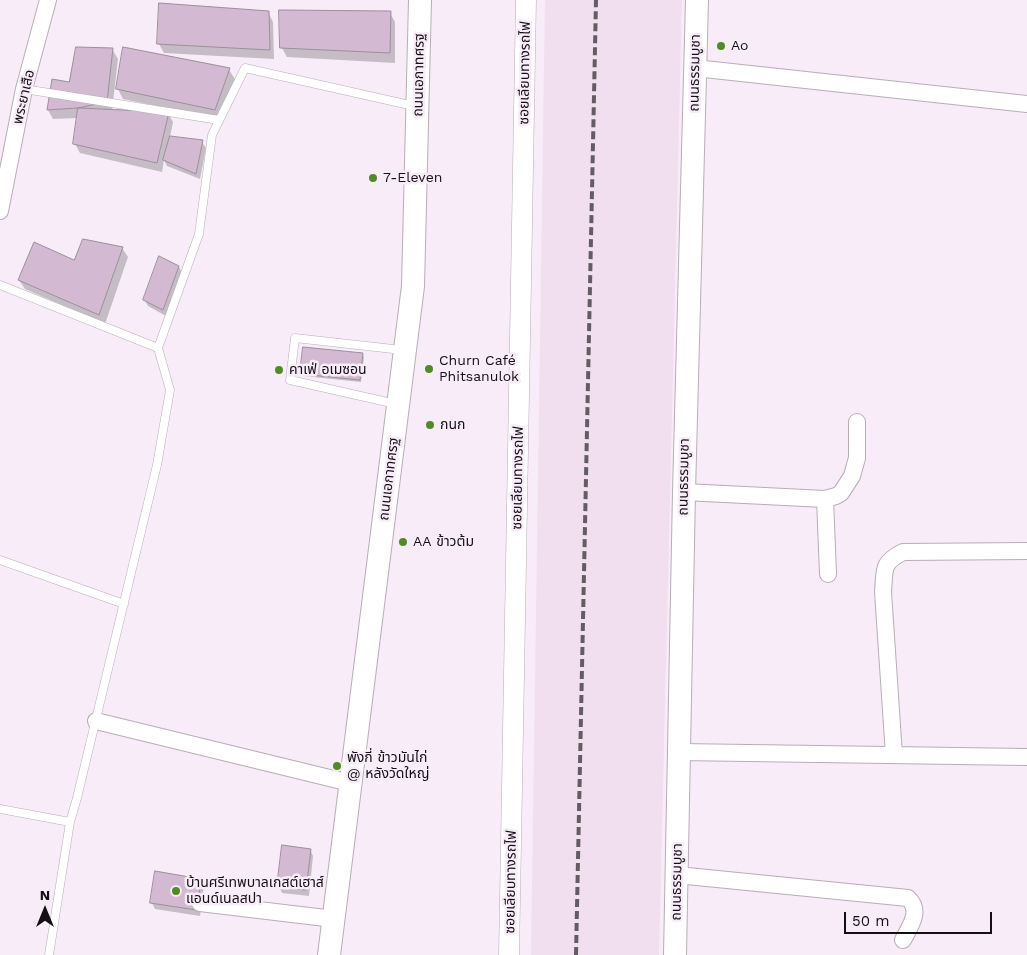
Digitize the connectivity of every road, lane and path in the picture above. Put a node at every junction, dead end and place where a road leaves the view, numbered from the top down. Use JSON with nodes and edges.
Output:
{"nodes":[{"id":1,"x":48,"y":0,"type":"edge"},
{"id":2,"x":420,"y":0,"type":"edge"},
{"id":3,"x":526,"y":0,"type":"edge"},
{"id":4,"x":697,"y":0,"type":"edge"},
{"id":5,"x":695,"y":68,"type":"junction"},
{"id":6,"x":24,"y":89,"type":"junction"},
{"id":7,"x":1027,"y":104,"type":"edge"},
{"id":8,"x":418,"y":106,"type":"junction"},
{"id":9,"x":219,"y":120,"type":"junction"},
{"id":10,"x":0,"y":211,"type":"edge"},
{"id":11,"x":0,"y":284,"type":"edge"},
{"id":12,"x":158,"y":348,"type":"junction"},
{"id":13,"x":404,"y":350,"type":"junction"},
{"id":14,"x":398,"y":405,"type":"junction"},
{"id":15,"x":857,"y":422,"type":"dead end"},
{"id":16,"x":684,"y":492,"type":"junction"},
{"id":17,"x":825,"y":498,"type":"junction"},
{"id":18,"x":1027,"y":552,"type":"edge"},
{"id":19,"x":0,"y":560,"type":"edge"},
{"id":20,"x":828,"y":574,"type":"dead end"},
{"id":21,"x":124,"y":604,"type":"junction"},
{"id":22,"x":96,"y":721,"type":"junction"},
{"id":23,"x":679,"y":752,"type":"junction"},
{"id":24,"x":894,"y":755,"type":"junction"},
{"id":25,"x":1027,"y":757,"type":"edge"},
{"id":26,"x":350,"y":783,"type":"junction"},
{"id":27,"x":0,"y":809,"type":"edge"},
{"id":28,"x":70,"y":822,"type":"junction"},
{"id":29,"x":677,"y":875,"type":"junction"},
{"id":30,"x":200,"y":903,"type":"dead end"},
{"id":31,"x":334,"y":918,"type":"junction"},
{"id":32,"x":903,"y":940,"type":"dead end"},
{"id":33,"x":49,"y":955,"type":"edge"},
{"id":34,"x":329,"y":955,"type":"edge"},
{"id":35,"x":509,"y":955,"type":"edge"},
{"id":36,"x":675,"y":955,"type":"edge"}],
"edges":[{"from":1,"to":6,"type":"street","name":"พระยาเสือ"},
{"from":2,"to":8,"type":"main road","name":"ถนนเอกาทศรฐ"},
{"from":3,"to":35,"type":"street","name":"ซอยเลียบทางรถไฟ"},
{"from":4,"to":5,"type":"main road","name":"ถนนธรรมบูชา"},
{"from":5,"to":7,"type":"street"},
{"from":5,"to":16,"type":"main road","name":"ถนนธรรมบูชา"},
{"from":6,"to":9,"type":"lane"},
{"from":6,"to":10,"type":"street","name":"พระยาเสือ"},
{"from":8,"to":9,"type":"lane"},
{"from":8,"to":13,"type":"main road","name":"ถนนเอกาทศรฐ"},
{"from":9,"to":12,"type":"lane"},
{"from":11,"to":12,"type":"lane"},
{"from":12,"to":21,"type":"lane"},
{"from":13,"to":14,"type":"main road","name":"ถนนเอกาทศรฐ"},
{"from":13,"to":14,"type":"lane"},
{"from":14,"to":26,"type":"main road","name":"ถนนเอกาทศรฐ"},
{"from":15,"to":17,"type":"street"},
{"from":16,"to":17,"type":"street"},
{"from":16,"to":23,"type":"main road","name":"ถนนธรรมบูชา"},
{"from":17,"to":20,"type":"street"},
{"from":18,"to":24,"type":"street"},
{"from":19,"to":21,"type":"lane"},
{"from":21,"to":22,"type":"lane"},
{"from":22,"to":26,"type":"street"},
{"from":22,"to":28,"type":"lane"},
{"from":23,"to":24,"type":"street"},
{"from":23,"to":29,"type":"main road","name":"ถนนธรรมบูชา"},
{"from":24,"to":25,"type":"street"},
{"from":26,"to":31,"type":"main road","name":"ถนนเอกาทศรฐ"},
{"from":27,"to":28,"type":"lane"},
{"from":28,"to":33,"type":"lane"},
{"from":29,"to":32,"type":"street"},
{"from":29,"to":36,"type":"main road","name":"ถนนธรรมบูชา"},
{"from":30,"to":31,"type":"street"},
{"from":31,"to":34,"type":"main road","name":"ถนนเอกาทศรฐ"}]}
